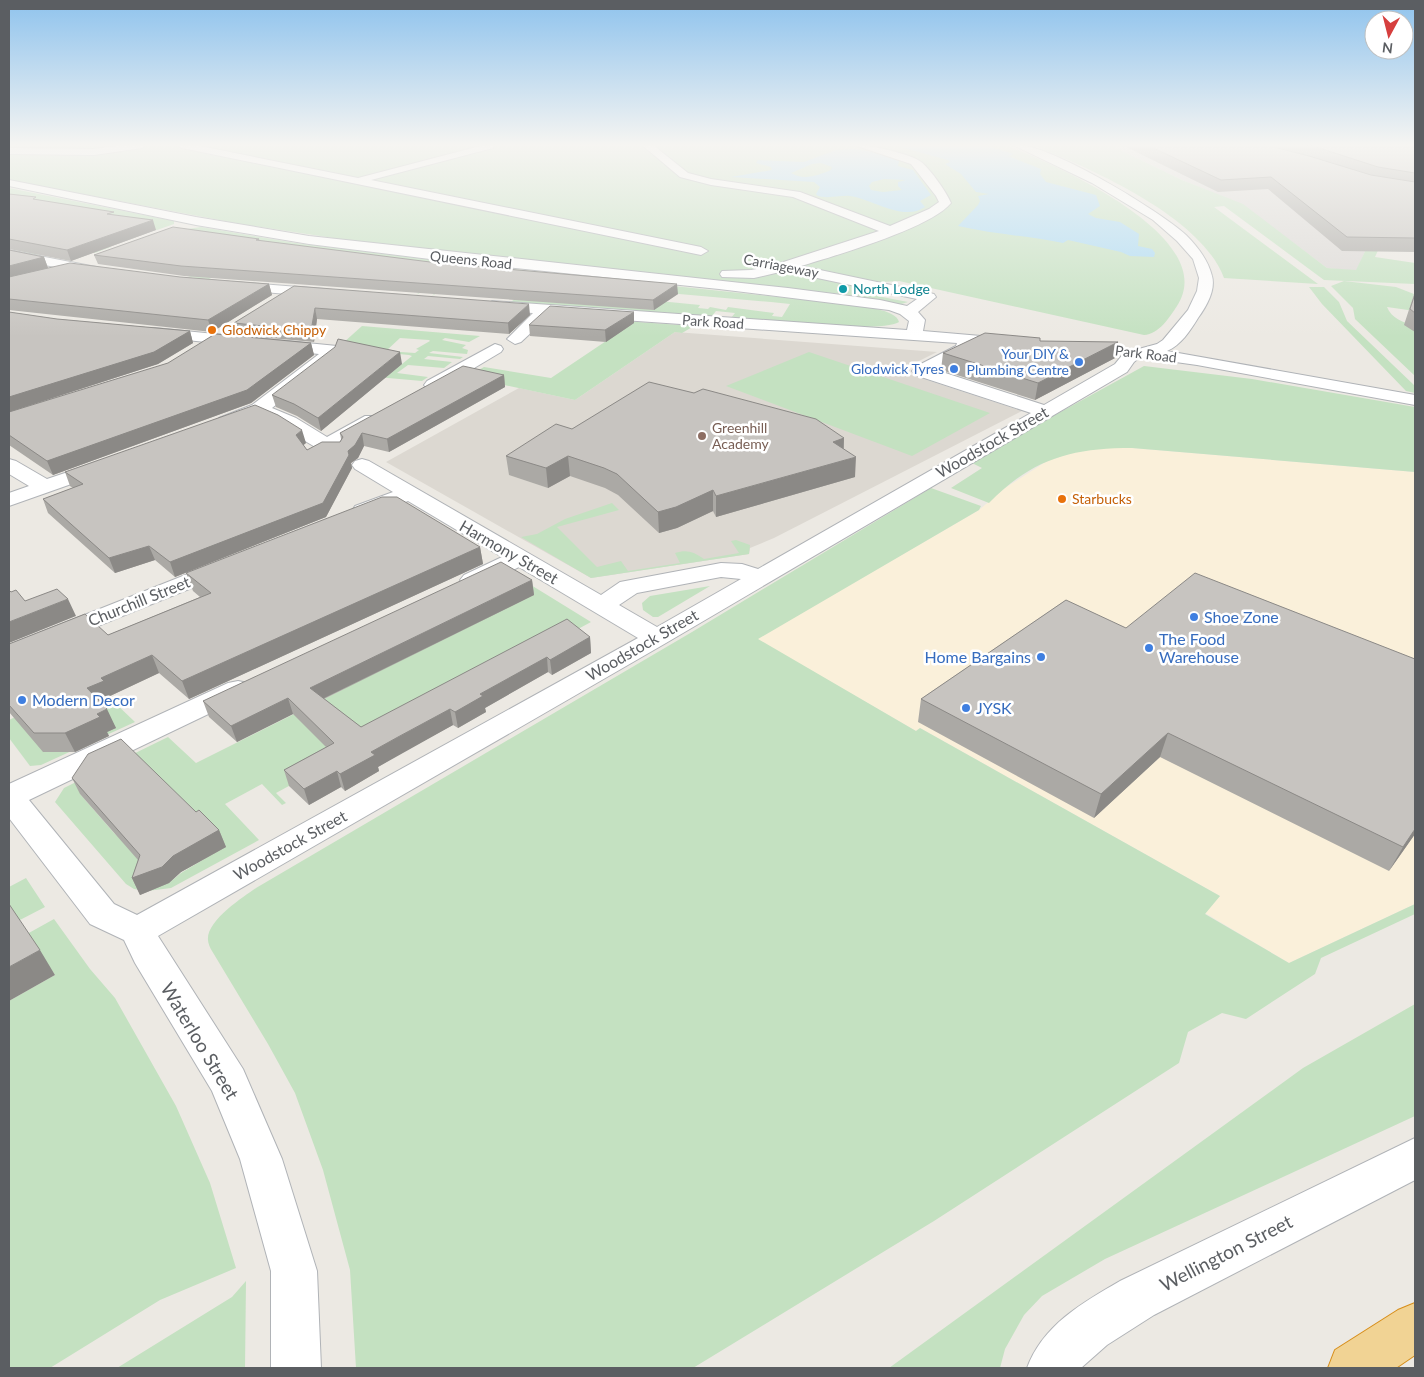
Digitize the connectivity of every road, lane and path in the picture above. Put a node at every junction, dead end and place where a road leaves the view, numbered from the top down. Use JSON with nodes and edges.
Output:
{"nodes":[{"id":1,"x":140,"y":209,"type":"edge"},
{"id":2,"x":499,"y":209,"type":"edge"},
{"id":3,"x":835,"y":209,"type":"edge"},
{"id":4,"x":936,"y":209,"type":"edge"},
{"id":5,"x":1143,"y":209,"type":"edge"},
{"id":6,"x":198,"y":221,"type":"junction"},
{"id":7,"x":174,"y":229,"type":"edge"},
{"id":8,"x":891,"y":231,"type":"junction"},
{"id":9,"x":9,"y":254,"type":"edge"},
{"id":10,"x":96,"y":257,"type":"edge"},
{"id":11,"x":685,"y":261,"type":"dead end"},
{"id":12,"x":754,"y":261,"type":"dead end"},
{"id":13,"x":782,"y":266,"type":"junction"},
{"id":14,"x":70,"y":267,"type":"junction"},
{"id":15,"x":706,"y":271,"type":"dead end"},
{"id":16,"x":111,"y":273,"type":"edge"},
{"id":17,"x":40,"y":276,"type":"edge"},
{"id":18,"x":217,"y":285,"type":"edge"},
{"id":19,"x":292,"y":291,"type":"junction"},
{"id":20,"x":343,"y":295,"type":"edge"},
{"id":21,"x":480,"y":305,"type":"edge"},
{"id":22,"x":266,"y":307,"type":"edge"},
{"id":23,"x":546,"y":310,"type":"junction"},
{"id":24,"x":909,"y":312,"type":"junction"},
{"id":25,"x":239,"y":324,"type":"edge"},
{"id":26,"x":135,"y":331,"type":"edge"},
{"id":27,"x":914,"y":336,"type":"junction"},
{"id":28,"x":216,"y":339,"type":"junction"},
{"id":29,"x":515,"y":339,"type":"dead end"},
{"id":30,"x":967,"y":339,"type":"junction"},
{"id":31,"x":1022,"y":342,"type":"edge"},
{"id":32,"x":495,"y":349,"type":"dead end"},
{"id":33,"x":1111,"y":350,"type":"dead end"},
{"id":34,"x":194,"y":353,"type":"edge"},
{"id":35,"x":1139,"y":353,"type":"junction"},
{"id":36,"x":416,"y":395,"type":"edge"},
{"id":37,"x":1415,"y":400,"type":"edge"},
{"id":38,"x":259,"y":409,"type":"junction"},
{"id":39,"x":391,"y":409,"type":"edge"},
{"id":40,"x":1045,"y":411,"type":"junction"},
{"id":41,"x":210,"y":428,"type":"edge"},
{"id":42,"x":121,"y":460,"type":"edge"},
{"id":43,"x":362,"y":465,"type":"dead end"},
{"id":44,"x":9,"y":466,"type":"edge"},
{"id":45,"x":45,"y":487,"type":"junction"},
{"id":46,"x":408,"y":493,"type":"junction"},
{"id":47,"x":9,"y":500,"type":"edge"},
{"id":48,"x":344,"y":519,"type":"edge"},
{"id":49,"x":518,"y":558,"type":"junction"},
{"id":50,"x":245,"y":559,"type":"edge"},
{"id":51,"x":757,"y":578,"type":"junction"},
{"id":52,"x":451,"y":589,"type":"edge"},
{"id":53,"x":601,"y":606,"type":"junction"},
{"id":54,"x":657,"y":638,"type":"junction"},
{"id":55,"x":9,"y":654,"type":"edge"},
{"id":56,"x":259,"y":680,"type":"edge"},
{"id":57,"x":9,"y":797,"type":"edge"},
{"id":58,"x":138,"y":931,"type":"junction"},
{"id":59,"x":1415,"y":1158,"type":"edge"},
{"id":60,"x":1415,"y":1327,"type":"edge"},
{"id":61,"x":296,"y":1368,"type":"edge"},
{"id":62,"x":1052,"y":1368,"type":"edge"},
{"id":63,"x":1353,"y":1368,"type":"edge"}],
"edges":[{"from":1,"to":6,"type":"street","name":"Queens Road"},
{"from":2,"to":11,"type":"street"},
{"from":3,"to":8,"type":"street"},
{"from":4,"to":8,"type":"street"},
{"from":5,"to":35,"type":"street"},
{"from":6,"to":7,"type":"street"},
{"from":6,"to":24,"type":"street","name":"Queens Road"},
{"from":8,"to":13,"type":"street"},
{"from":9,"to":14,"type":"street"},
{"from":10,"to":14,"type":"street"},
{"from":12,"to":13,"type":"street","name":"Carriageway"},
{"from":13,"to":15,"type":"street"},
{"from":13,"to":24,"type":"street","name":"Carriageway"},
{"from":14,"to":16,"type":"street"},
{"from":14,"to":17,"type":"street"},
{"from":18,"to":19,"type":"street"},
{"from":19,"to":20,"type":"street"},
{"from":19,"to":22,"type":"street"},
{"from":21,"to":23,"type":"street","name":"Park Road"},
{"from":23,"to":27,"type":"street","name":"Park Road"},
{"from":23,"to":29,"type":"street"},
{"from":24,"to":27,"type":"street"},
{"from":25,"to":28,"type":"street"},
{"from":26,"to":28,"type":"street"},
{"from":27,"to":30,"type":"street","name":"Park Road"},
{"from":28,"to":34,"type":"street"},
{"from":28,"to":38,"type":"street"},
{"from":30,"to":31,"type":"street","name":"Park Road"},
{"from":30,"to":40,"type":"street"},
{"from":32,"to":36,"type":"street"},
{"from":33,"to":35,"type":"street","name":"Park Road"},
{"from":35,"to":37,"type":"street","name":"Park Road"},
{"from":35,"to":40,"type":"street","name":"Woodstock Street"},
{"from":38,"to":39,"type":"street"},
{"from":38,"to":41,"type":"street"},
{"from":40,"to":51,"type":"street","name":"Woodstock Street"},
{"from":42,"to":45,"type":"street"},
{"from":43,"to":46,"type":"street","name":"Harmony Street"},
{"from":44,"to":45,"type":"street"},
{"from":45,"to":47,"type":"street"},
{"from":46,"to":48,"type":"street"},
{"from":46,"to":49,"type":"street","name":"Harmony Street"},
{"from":49,"to":52,"type":"street"},
{"from":49,"to":53,"type":"street","name":"Harmony Street"},
{"from":50,"to":55,"type":"street","name":"Churchill Street"},
{"from":51,"to":53,"type":"street"},
{"from":51,"to":54,"type":"street","name":"Woodstock Street"},
{"from":53,"to":54,"type":"street","name":"Harmony Street"},
{"from":54,"to":58,"type":"street","name":"Woodstock Street"},
{"from":56,"to":57,"type":"street"},
{"from":57,"to":58,"type":"street"},
{"from":58,"to":61,"type":"street","name":"Waterloo Street"},
{"from":59,"to":62,"type":"street","name":"Wellington Street"},
{"from":60,"to":63,"type":"highway"}]}
